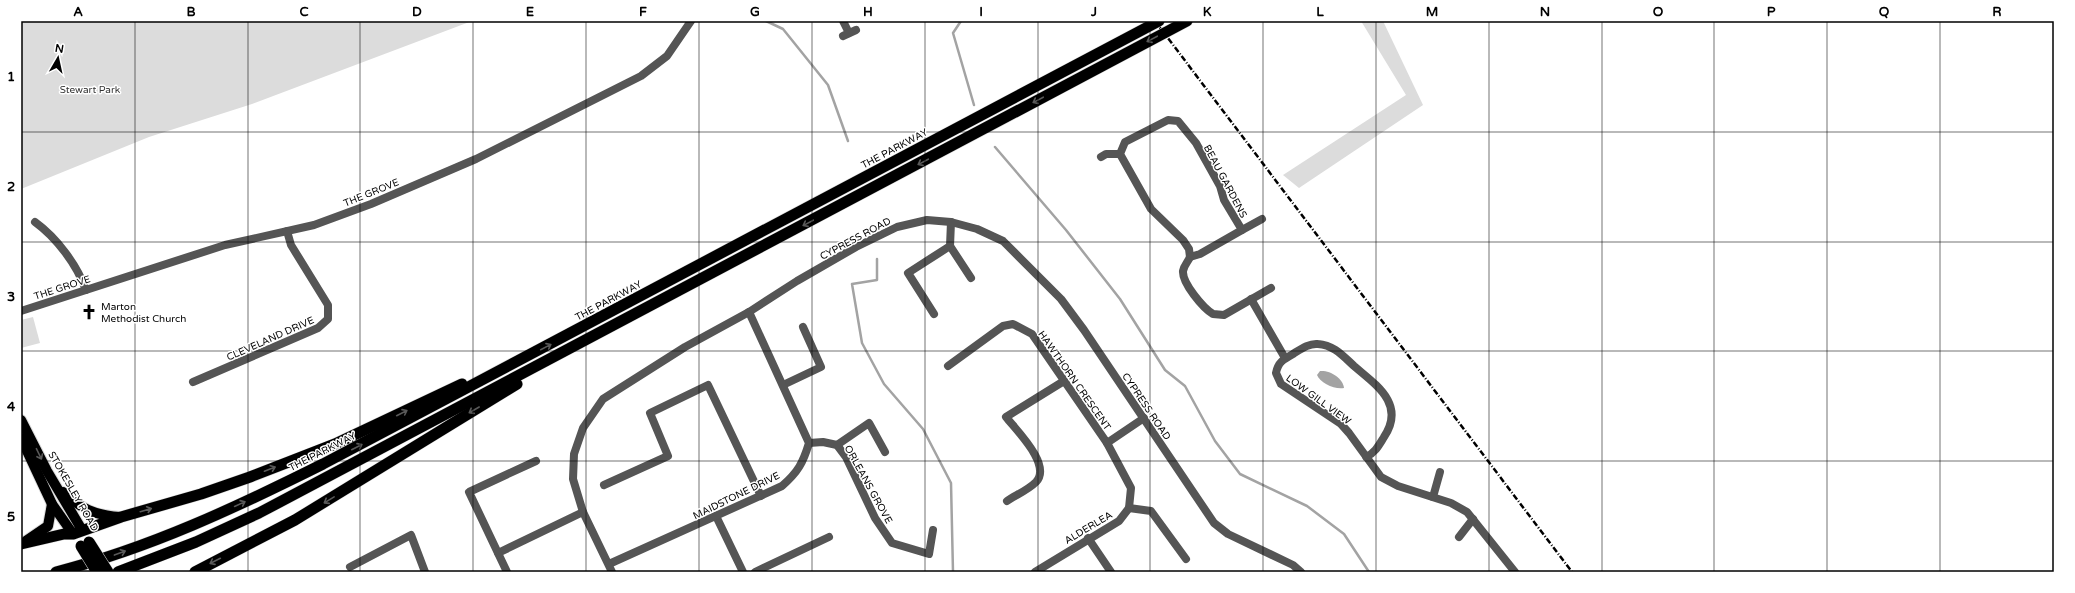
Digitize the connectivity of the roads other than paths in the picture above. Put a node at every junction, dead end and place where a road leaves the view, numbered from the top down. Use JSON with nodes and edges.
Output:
{"nodes":[{"id":1,"x":692,"y":21,"type":"edge"},
{"id":2,"x":843,"y":21,"type":"edge"},
{"id":3,"x":1159,"y":21,"type":"edge"},
{"id":4,"x":1187,"y":21,"type":"edge"},
{"id":5,"x":849,"y":33,"type":"dead end"},
{"id":6,"x":1120,"y":154,"type":"junction"},
{"id":7,"x":1101,"y":157,"type":"dead end"},
{"id":8,"x":1262,"y":219,"type":"dead end"},
{"id":9,"x":35,"y":222,"type":"dead end"},
{"id":10,"x":951,"y":222,"type":"junction"},
{"id":11,"x":1242,"y":230,"type":"junction"},
{"id":12,"x":287,"y":232,"type":"junction"},
{"id":13,"x":950,"y":246,"type":"junction"},
{"id":14,"x":1190,"y":257,"type":"junction"},
{"id":15,"x":971,"y":278,"type":"dead end"},
{"id":16,"x":1271,"y":288,"type":"dead end"},
{"id":17,"x":86,"y":290,"type":"junction"},
{"id":18,"x":1251,"y":299,"type":"junction"},
{"id":19,"x":21,"y":311,"type":"edge"},
{"id":20,"x":749,"y":312,"type":"junction"},
{"id":21,"x":934,"y":314,"type":"dead end"},
{"id":22,"x":803,"y":327,"type":"dead end"},
{"id":23,"x":1285,"y":358,"type":"junction"},
{"id":24,"x":522,"y":359,"type":"junction"},
{"id":25,"x":541,"y":364,"type":"junction"},
{"id":26,"x":948,"y":366,"type":"dead end"},
{"id":27,"x":1064,"y":381,"type":"junction"},
{"id":28,"x":193,"y":382,"type":"dead end"},
{"id":29,"x":783,"y":385,"type":"junction"},
{"id":30,"x":1144,"y":418,"type":"junction"},
{"id":31,"x":21,"y":420,"type":"edge"},
{"id":32,"x":21,"y":438,"type":"edge"},
{"id":33,"x":809,"y":443,"type":"junction"},
{"id":34,"x":1107,"y":443,"type":"junction"},
{"id":35,"x":837,"y":445,"type":"junction"},
{"id":36,"x":885,"y":452,"type":"dead end"},
{"id":37,"x":1366,"y":457,"type":"junction"},
{"id":38,"x":536,"y":461,"type":"dead end"},
{"id":39,"x":1440,"y":472,"type":"dead end"},
{"id":40,"x":56,"y":485,"type":"junction"},
{"id":41,"x":604,"y":485,"type":"dead end"},
{"id":42,"x":761,"y":496,"type":"junction"},
{"id":43,"x":1433,"y":497,"type":"junction"},
{"id":44,"x":1007,"y":500,"type":"dead end"},
{"id":45,"x":52,"y":504,"type":"junction"},
{"id":46,"x":1129,"y":508,"type":"junction"},
{"id":47,"x":583,"y":512,"type":"junction"},
{"id":48,"x":716,"y":516,"type":"junction"},
{"id":49,"x":121,"y":517,"type":"junction"},
{"id":50,"x":1473,"y":519,"type":"junction"},
{"id":51,"x":933,"y":530,"type":"dead end"},
{"id":52,"x":77,"y":532,"type":"junction"},
{"id":53,"x":829,"y":537,"type":"dead end"},
{"id":54,"x":1458,"y":537,"type":"dead end"},
{"id":55,"x":1088,"y":538,"type":"junction"},
{"id":56,"x":21,"y":544,"type":"edge"},
{"id":57,"x":85,"y":544,"type":"junction"},
{"id":58,"x":498,"y":553,"type":"junction"},
{"id":59,"x":1186,"y":558,"type":"dead end"},
{"id":60,"x":350,"y":567,"type":"dead end"},
{"id":61,"x":611,"y":568,"type":"edge"},
{"id":62,"x":56,"y":572,"type":"edge"},
{"id":63,"x":97,"y":572,"type":"edge"},
{"id":64,"x":108,"y":572,"type":"edge"},
{"id":65,"x":118,"y":572,"type":"edge"},
{"id":66,"x":195,"y":572,"type":"edge"},
{"id":67,"x":425,"y":572,"type":"edge"},
{"id":68,"x":507,"y":572,"type":"edge"},
{"id":69,"x":743,"y":572,"type":"edge"},
{"id":70,"x":755,"y":572,"type":"edge"},
{"id":71,"x":1034,"y":572,"type":"edge"},
{"id":72,"x":1111,"y":572,"type":"edge"},
{"id":73,"x":1302,"y":572,"type":"edge"},
{"id":74,"x":1515,"y":572,"type":"edge"}],
"edges":[{"from":1,"to":12,"type":"street","name":"THE GROVE"},
{"from":2,"to":5,"type":"street"},
{"from":24,"to":3,"type":"highway","name":"THE PARKWAY","one_way":true},
{"from":4,"to":25,"type":"highway","one_way":true},
{"from":6,"to":7,"type":"street"},
{"from":6,"to":11,"type":"street","name":"BEAU GARDENS"},
{"from":6,"to":14,"type":"street"},
{"from":8,"to":11,"type":"street","name":"BEAU GARDENS"},
{"from":9,"to":17,"type":"street"},
{"from":10,"to":13,"type":"street"},
{"from":10,"to":20,"type":"street","name":"CYPRESS ROAD"},
{"from":10,"to":30,"type":"street","name":"CYPRESS ROAD"},
{"from":11,"to":14,"type":"street","name":"BEAU GARDENS"},
{"from":12,"to":17,"type":"street","name":"THE GROVE"},
{"from":12,"to":28,"type":"street","name":"CLEVELAND DRIVE"},
{"from":13,"to":15,"type":"street"},
{"from":13,"to":21,"type":"street"},
{"from":14,"to":18,"type":"street"},
{"from":16,"to":18,"type":"street"},
{"from":17,"to":19,"type":"street","name":"THE GROVE"},
{"from":18,"to":23,"type":"street"},
{"from":20,"to":29,"type":"street"},
{"from":20,"to":47,"type":"street","name":"CYPRESS ROAD"},
{"from":22,"to":29,"type":"street"},
{"from":23,"to":37,"type":"street","name":"LOW GILL VIEW"},
{"from":23,"to":37,"type":"street","name":"LOW GILL VIEW"},
{"from":49,"to":24,"type":"highway","one_way":true},
{"from":62,"to":24,"type":"highway","name":"THE PARKWAY","one_way":true},
{"from":25,"to":65,"type":"highway"},
{"from":25,"to":66,"type":"highway","one_way":true},
{"from":26,"to":27,"type":"street","name":"HAWTHORN CRESCENT"},
{"from":27,"to":34,"type":"street","name":"HAWTHORN CRESCENT"},
{"from":27,"to":44,"type":"street"},
{"from":29,"to":33,"type":"street"},
{"from":30,"to":34,"type":"street","name":"HAWTHORN CRESCENT"},
{"from":30,"to":73,"type":"street","name":"CYPRESS ROAD"},
{"from":31,"to":40,"type":"main road","name":"STOKESLEY ROAD","one_way":true},
{"from":32,"to":45,"type":"main road","name":"STOKESLEY ROAD"},
{"from":33,"to":35,"type":"street","name":"ORLEANS GROVE"},
{"from":33,"to":42,"type":"street","name":"MAIDSTONE DRIVE"},
{"from":34,"to":46,"type":"street"},
{"from":35,"to":36,"type":"street"},
{"from":35,"to":51,"type":"street","name":"ORLEANS GROVE"},
{"from":37,"to":43,"type":"street","name":"LOW GILL VIEW"},
{"from":38,"to":58,"type":"street"},
{"from":39,"to":43,"type":"street"},
{"from":40,"to":49,"type":"main road"},
{"from":40,"to":52,"type":"main road","name":"STOKESLEY ROAD"},
{"from":41,"to":42,"type":"street"},
{"from":42,"to":48,"type":"street","name":"MAIDSTONE DRIVE"},
{"from":43,"to":50,"type":"street","name":"LOW GILL VIEW"},
{"from":45,"to":52,"type":"main road","name":"STOKESLEY ROAD"},
{"from":45,"to":56,"type":"main road"},
{"from":46,"to":55,"type":"street","name":"ALDERLEA"},
{"from":46,"to":59,"type":"street"},
{"from":47,"to":58,"type":"street"},
{"from":47,"to":61,"type":"street","name":"CYPRESS ROAD"},
{"from":48,"to":61,"type":"street","name":"MAIDSTONE DRIVE"},
{"from":48,"to":69,"type":"street"},
{"from":49,"to":52,"type":"highway"},
{"from":50,"to":54,"type":"street"},
{"from":50,"to":74,"type":"street","name":"LOW GILL VIEW"},
{"from":52,"to":56,"type":"highway"},
{"from":52,"to":57,"type":"highway","name":"STOKESLEY ROAD"},
{"from":53,"to":70,"type":"street"},
{"from":55,"to":71,"type":"street","name":"ALDERLEA"},
{"from":55,"to":72,"type":"street"},
{"from":57,"to":63,"type":"highway","name":"STOKESLEY ROAD","bridge":true},
{"from":57,"to":64,"type":"highway","name":"STOKESLEY ROAD","bridge":true},
{"from":58,"to":68,"type":"street"},
{"from":60,"to":67,"type":"street"}]}
